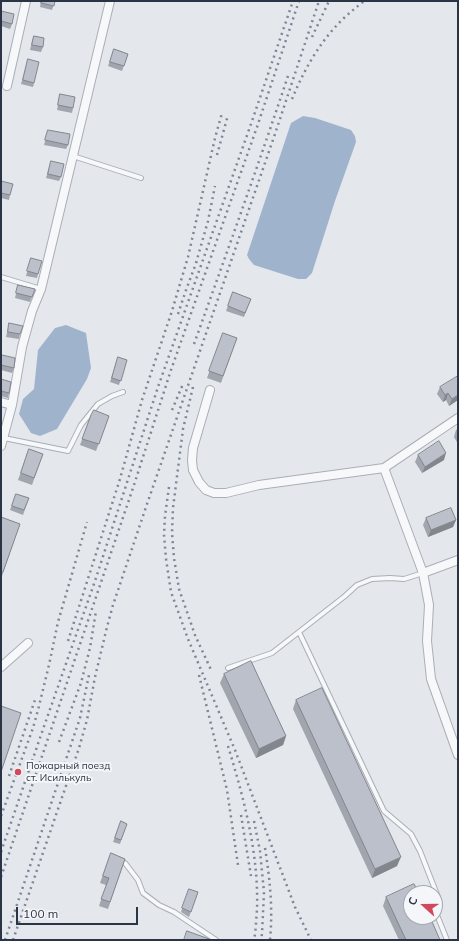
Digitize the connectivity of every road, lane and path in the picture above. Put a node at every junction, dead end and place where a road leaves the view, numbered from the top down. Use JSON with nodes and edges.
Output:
{"nodes":[{"id":1,"x":26,"y":1,"type":"edge"},
{"id":2,"x":110,"y":1,"type":"edge"},
{"id":3,"x":7,"y":86,"type":"dead end"},
{"id":4,"x":73,"y":156,"type":"junction"},
{"id":5,"x":141,"y":178,"type":"dead end"},
{"id":6,"x":1,"y":277,"type":"edge"},
{"id":7,"x":41,"y":290,"type":"junction"},
{"id":8,"x":210,"y":390,"type":"dead end"},
{"id":9,"x":123,"y":392,"type":"dead end"},
{"id":10,"x":1,"y":402,"type":"edge"},
{"id":11,"x":12,"y":405,"type":"junction"},
{"id":12,"x":458,"y":418,"type":"edge"},
{"id":13,"x":4,"y":438,"type":"junction"},
{"id":14,"x":1,"y":446,"type":"edge"},
{"id":15,"x":384,"y":468,"type":"junction"},
{"id":16,"x":458,"y":560,"type":"edge"},
{"id":17,"x":423,"y":573,"type":"junction"},
{"id":18,"x":299,"y":632,"type":"junction"},
{"id":19,"x":28,"y":643,"type":"dead end"},
{"id":20,"x":1,"y":667,"type":"edge"},
{"id":21,"x":228,"y":668,"type":"dead end"},
{"id":22,"x":458,"y":755,"type":"edge"},
{"id":23,"x":117,"y":860,"type":"edge"},
{"id":24,"x":433,"y":885,"type":"edge"},
{"id":25,"x":441,"y":925,"type":"edge"},
{"id":26,"x":216,"y":940,"type":"edge"},
{"id":27,"x":447,"y":940,"type":"edge"}],
"edges":[{"from":1,"to":3,"type":"street"},
{"from":2,"to":4,"type":"street"},
{"from":4,"to":5,"type":"lane"},
{"from":4,"to":7,"type":"street"},
{"from":6,"to":7,"type":"lane"},
{"from":7,"to":11,"type":"street"},
{"from":8,"to":15,"type":"street"},
{"from":9,"to":13,"type":"lane"},
{"from":10,"to":11,"type":"street"},
{"from":11,"to":13,"type":"street"},
{"from":12,"to":15,"type":"street"},
{"from":13,"to":14,"type":"street"},
{"from":15,"to":17,"type":"street"},
{"from":16,"to":17,"type":"street"},
{"from":17,"to":18,"type":"lane"},
{"from":17,"to":22,"type":"street"},
{"from":18,"to":21,"type":"lane"},
{"from":18,"to":24,"type":"lane"},
{"from":19,"to":20,"type":"street"},
{"from":23,"to":26,"type":"lane"},
{"from":25,"to":27,"type":"lane"}]}
